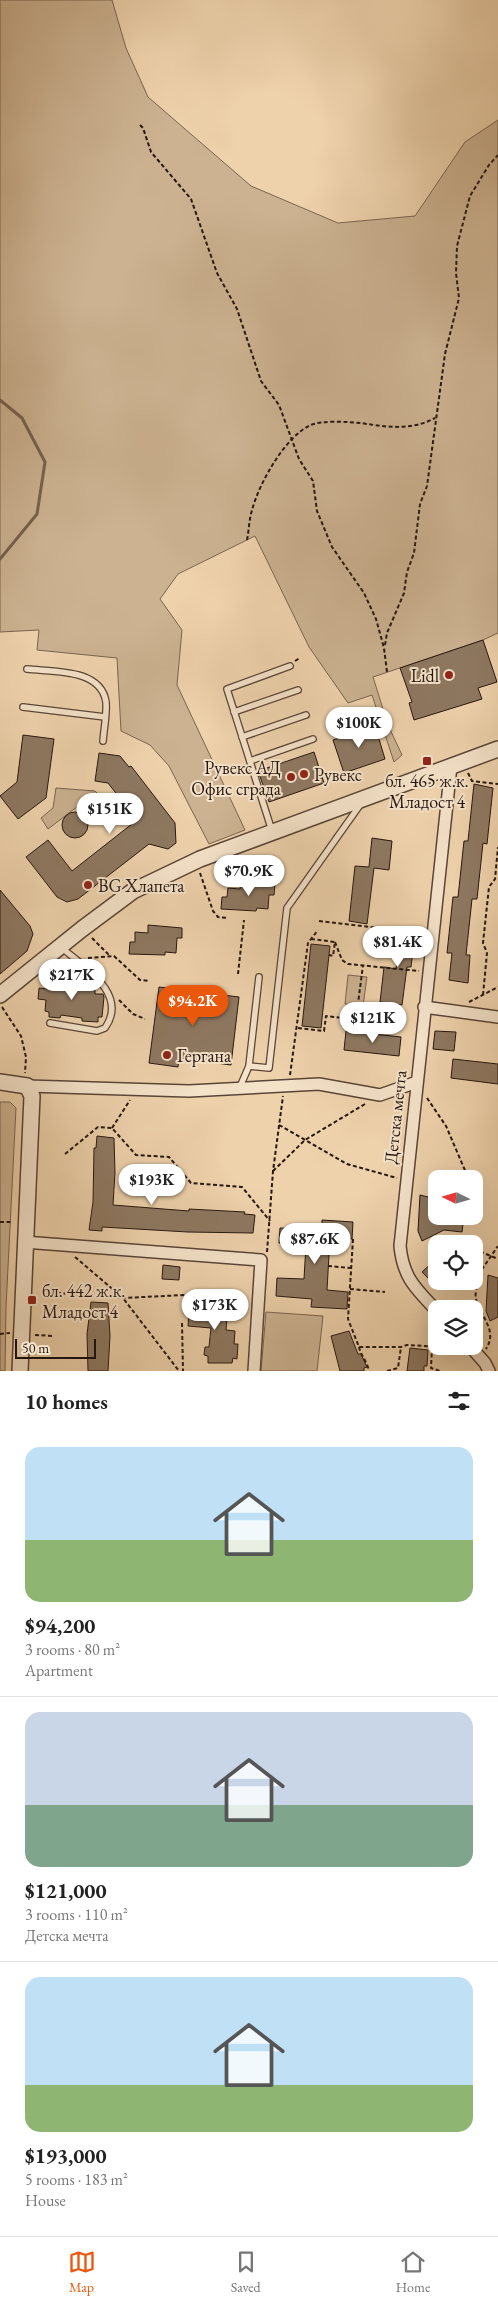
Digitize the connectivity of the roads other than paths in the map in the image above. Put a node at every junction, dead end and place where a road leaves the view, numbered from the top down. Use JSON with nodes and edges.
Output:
{"nodes":[{"id":1,"x":290,"y":666,"type":"dead end"},
{"id":2,"x":27,"y":669,"type":"dead end"},
{"id":3,"x":298,"y":690,"type":"dead end"},
{"id":4,"x":23,"y":707,"type":"dead end"},
{"id":5,"x":234,"y":712,"type":"junction"},
{"id":6,"x":306,"y":715,"type":"dead end"},
{"id":7,"x":105,"y":717,"type":"junction"},
{"id":8,"x":242,"y":737,"type":"junction"},
{"id":9,"x":313,"y":739,"type":"dead end"},
{"id":10,"x":103,"y":741,"type":"dead end"},
{"id":11,"x":498,"y":749,"type":"edge"},
{"id":12,"x":250,"y":761,"type":"junction"},
{"id":13,"x":457,"y":764,"type":"junction"},
{"id":14,"x":365,"y":797,"type":"junction"},
{"id":15,"x":272,"y":831,"type":"junction"},
{"id":16,"x":60,"y":946,"type":"junction"},
{"id":17,"x":259,"y":976,"type":"dead end"},
{"id":18,"x":0,"y":995,"type":"edge"},
{"id":19,"x":424,"y":1007,"type":"junction"},
{"id":20,"x":498,"y":1017,"type":"edge"},
{"id":21,"x":50,"y":1023,"type":"dead end"},
{"id":22,"x":249,"y":1066,"type":"junction"},
{"id":23,"x":0,"y":1082,"type":"edge"},
{"id":24,"x":417,"y":1082,"type":"junction"},
{"id":25,"x":26,"y":1086,"type":"junction"},
{"id":26,"x":239,"y":1089,"type":"junction"},
{"id":27,"x":24,"y":1242,"type":"junction"},
{"id":28,"x":428,"y":1301,"type":"edge"},
{"id":29,"x":478,"y":1355,"type":"edge"},
{"id":30,"x":492,"y":1370,"type":"edge"},
{"id":31,"x":20,"y":1371,"type":"edge"},
{"id":32,"x":254,"y":1371,"type":"edge"}],
"edges":[{"from":1,"to":5,"type":"lane"},
{"from":2,"to":7,"type":"lane"},
{"from":3,"to":5,"type":"lane"},
{"from":4,"to":7,"type":"lane"},
{"from":5,"to":8,"type":"lane"},
{"from":6,"to":8,"type":"lane"},
{"from":7,"to":10,"type":"lane"},
{"from":8,"to":12,"type":"lane"},
{"from":9,"to":12,"type":"lane"},
{"from":11,"to":13,"type":"street"},
{"from":12,"to":15,"type":"lane"},
{"from":13,"to":14,"type":"street"},
{"from":13,"to":19,"type":"street","name":"Детска мечта"},
{"from":14,"to":15,"type":"street"},
{"from":14,"to":22,"type":"lane"},
{"from":15,"to":16,"type":"street"},
{"from":16,"to":18,"type":"street"},
{"from":16,"to":21,"type":"lane"},
{"from":17,"to":22,"type":"lane"},
{"from":19,"to":20,"type":"street"},
{"from":19,"to":24,"type":"street","name":"Детска мечта"},
{"from":22,"to":26,"type":"lane"},
{"from":23,"to":25,"type":"street"},
{"from":24,"to":26,"type":"street"},
{"from":24,"to":28,"type":"street","name":"Детска мечта"},
{"from":25,"to":26,"type":"street"},
{"from":25,"to":27,"type":"street"},
{"from":27,"to":31,"type":"street"},
{"from":27,"to":32,"type":"street"},
{"from":29,"to":30,"type":"street"}]}
